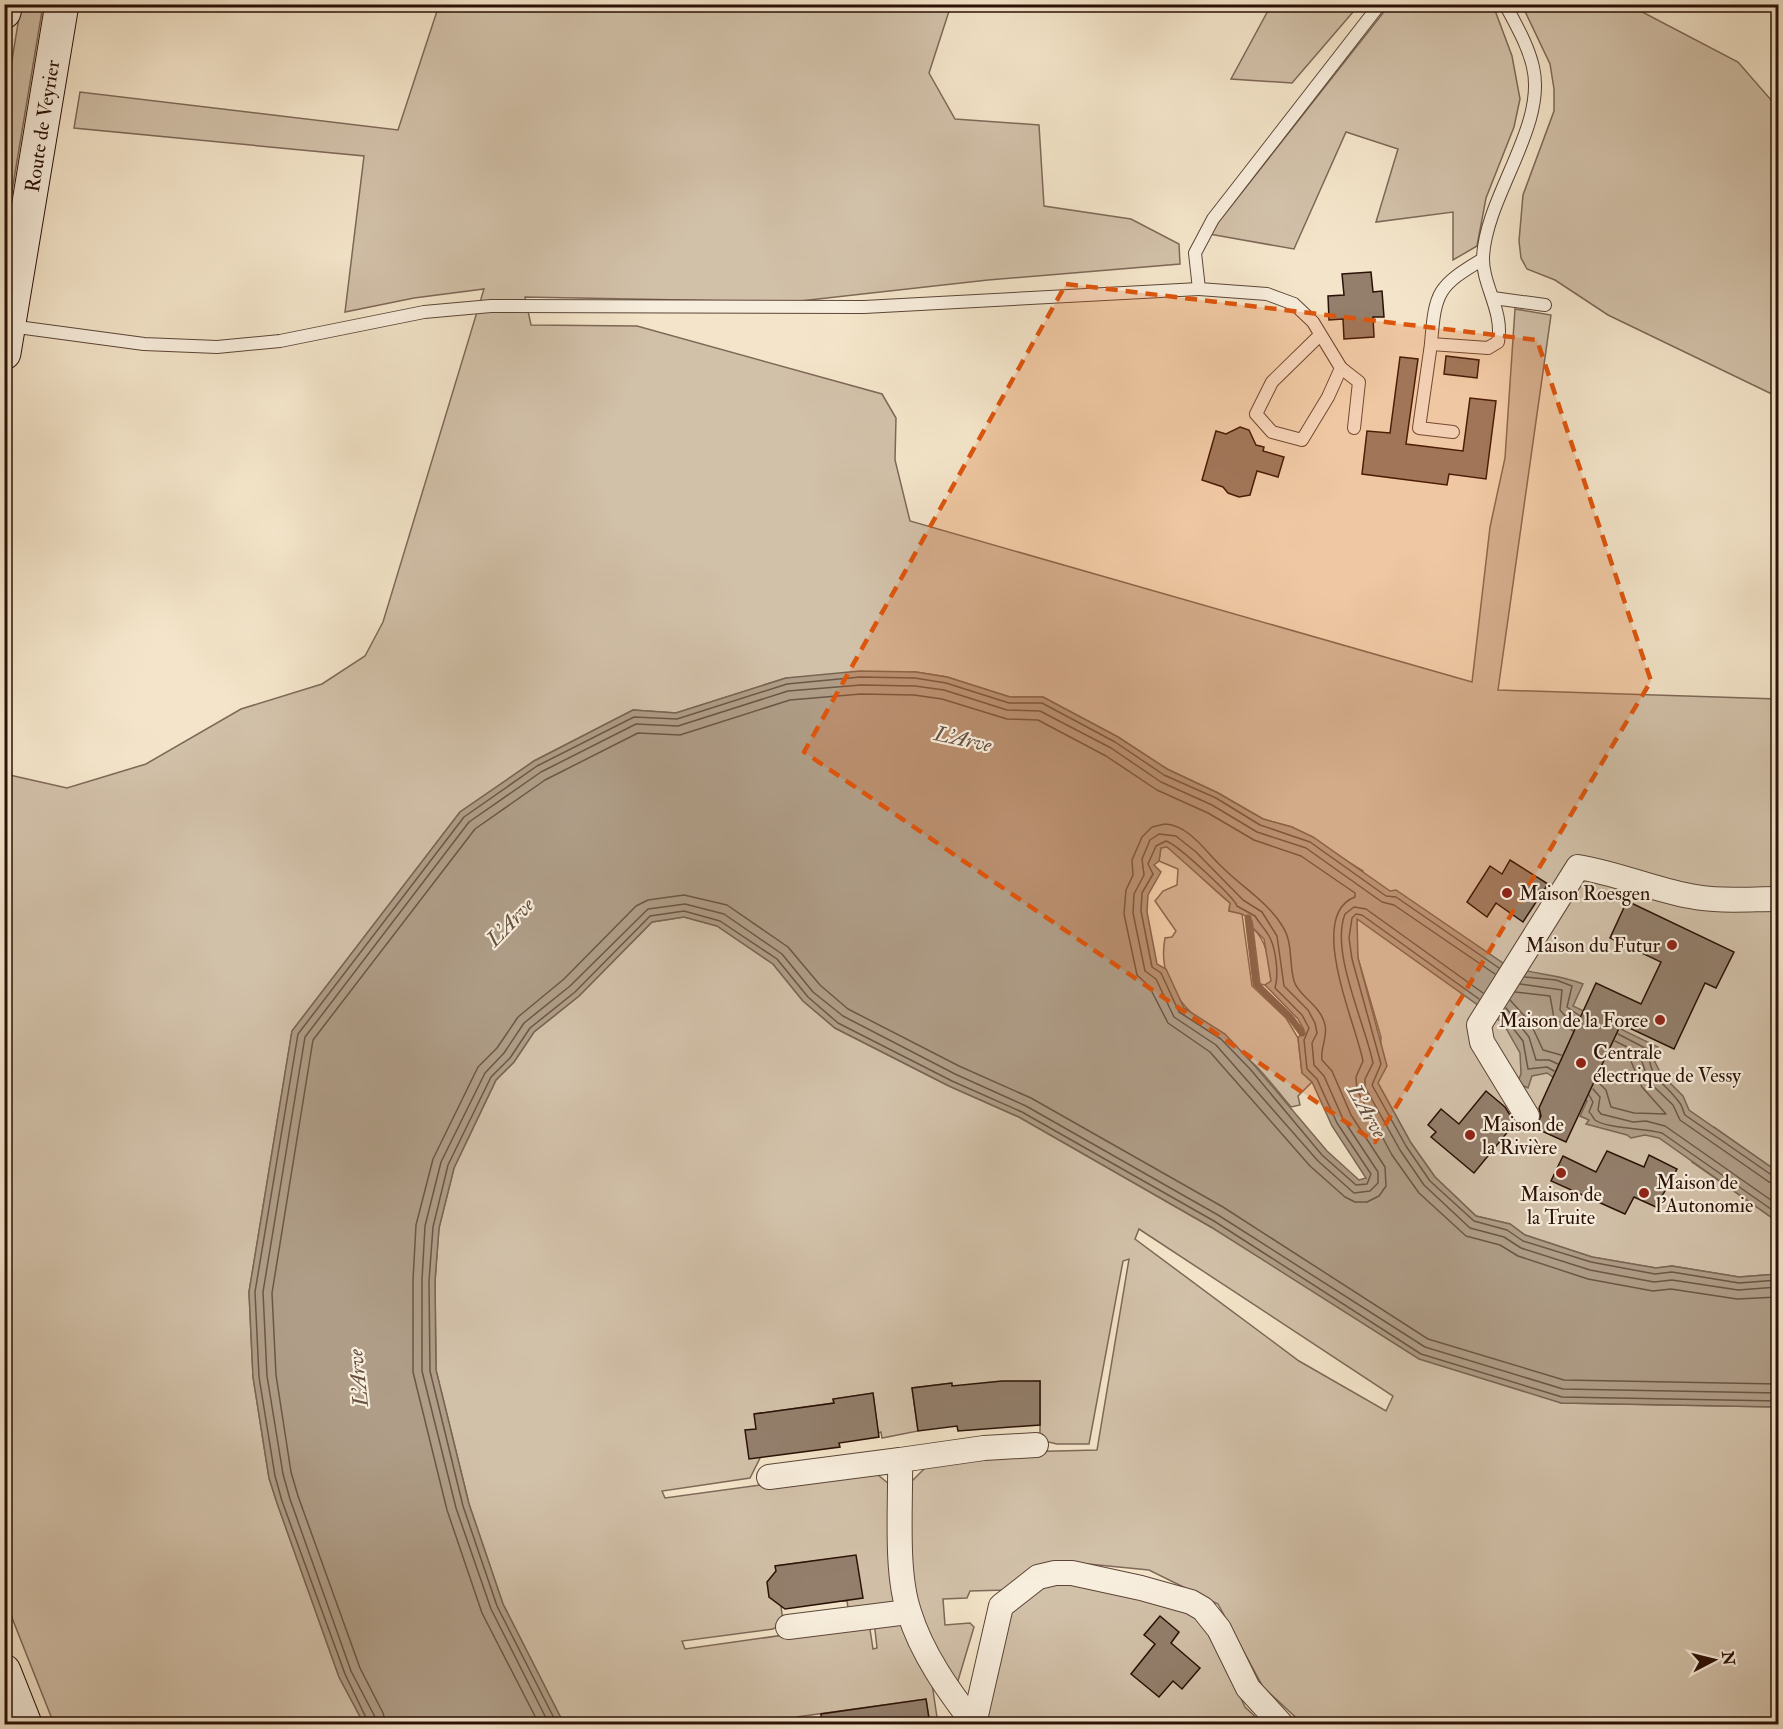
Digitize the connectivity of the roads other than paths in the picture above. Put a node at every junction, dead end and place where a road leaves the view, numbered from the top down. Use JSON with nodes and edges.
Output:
{"nodes":[{"id":1,"x":6,"y":4,"type":"edge"},
{"id":2,"x":62,"y":4,"type":"edge"},
{"id":3,"x":1380,"y":4,"type":"edge"},
{"id":4,"x":1505,"y":4,"type":"edge"},
{"id":5,"x":4,"y":12,"type":"edge"},
{"id":6,"x":1483,"y":259,"type":"junction"},
{"id":7,"x":1199,"y":289,"type":"junction"},
{"id":8,"x":1494,"y":298,"type":"junction"},
{"id":9,"x":1545,"y":305,"type":"dead end"},
{"id":10,"x":1320,"y":335,"type":"junction"},
{"id":11,"x":7,"y":340,"type":"edge"},
{"id":12,"x":1431,"y":344,"type":"junction"},
{"id":13,"x":1341,"y":368,"type":"junction"},
{"id":14,"x":1354,"y":428,"type":"dead end"},
{"id":15,"x":1453,"y":432,"type":"dead end"},
{"id":16,"x":1779,"y":899,"type":"edge"},
{"id":17,"x":1527,"y":1116,"type":"dead end"},
{"id":18,"x":1036,"y":1445,"type":"dead end"},
{"id":19,"x":900,"y":1460,"type":"junction"},
{"id":20,"x":769,"y":1477,"type":"dead end"},
{"id":21,"x":908,"y":1612,"type":"junction"},
{"id":22,"x":788,"y":1627,"type":"dead end"},
{"id":23,"x":4,"y":1671,"type":"edge"},
{"id":24,"x":974,"y":1724,"type":"edge"},
{"id":25,"x":26,"y":1725,"type":"edge"},
{"id":26,"x":1281,"y":1725,"type":"edge"}],
"edges":[{"from":1,"to":5,"type":"main road"},
{"from":2,"to":11,"type":"main road","name":"Route de Veyrier"},
{"from":3,"to":7,"type":"lane"},
{"from":4,"to":6,"type":"lane"},
{"from":6,"to":8,"type":"lane"},
{"from":6,"to":12,"type":"lane"},
{"from":7,"to":10,"type":"lane"},
{"from":7,"to":11,"type":"lane"},
{"from":8,"to":9,"type":"lane"},
{"from":8,"to":12,"type":"lane"},
{"from":10,"to":13,"type":"lane"},
{"from":10,"to":13,"type":"lane"},
{"from":12,"to":15,"type":"lane"},
{"from":13,"to":14,"type":"lane"},
{"from":16,"to":17,"type":"street"},
{"from":18,"to":19,"type":"street"},
{"from":19,"to":20,"type":"street"},
{"from":19,"to":21,"type":"street"},
{"from":21,"to":22,"type":"street"},
{"from":21,"to":24,"type":"street"},
{"from":23,"to":25,"type":"main road"},
{"from":24,"to":26,"type":"street"}]}
